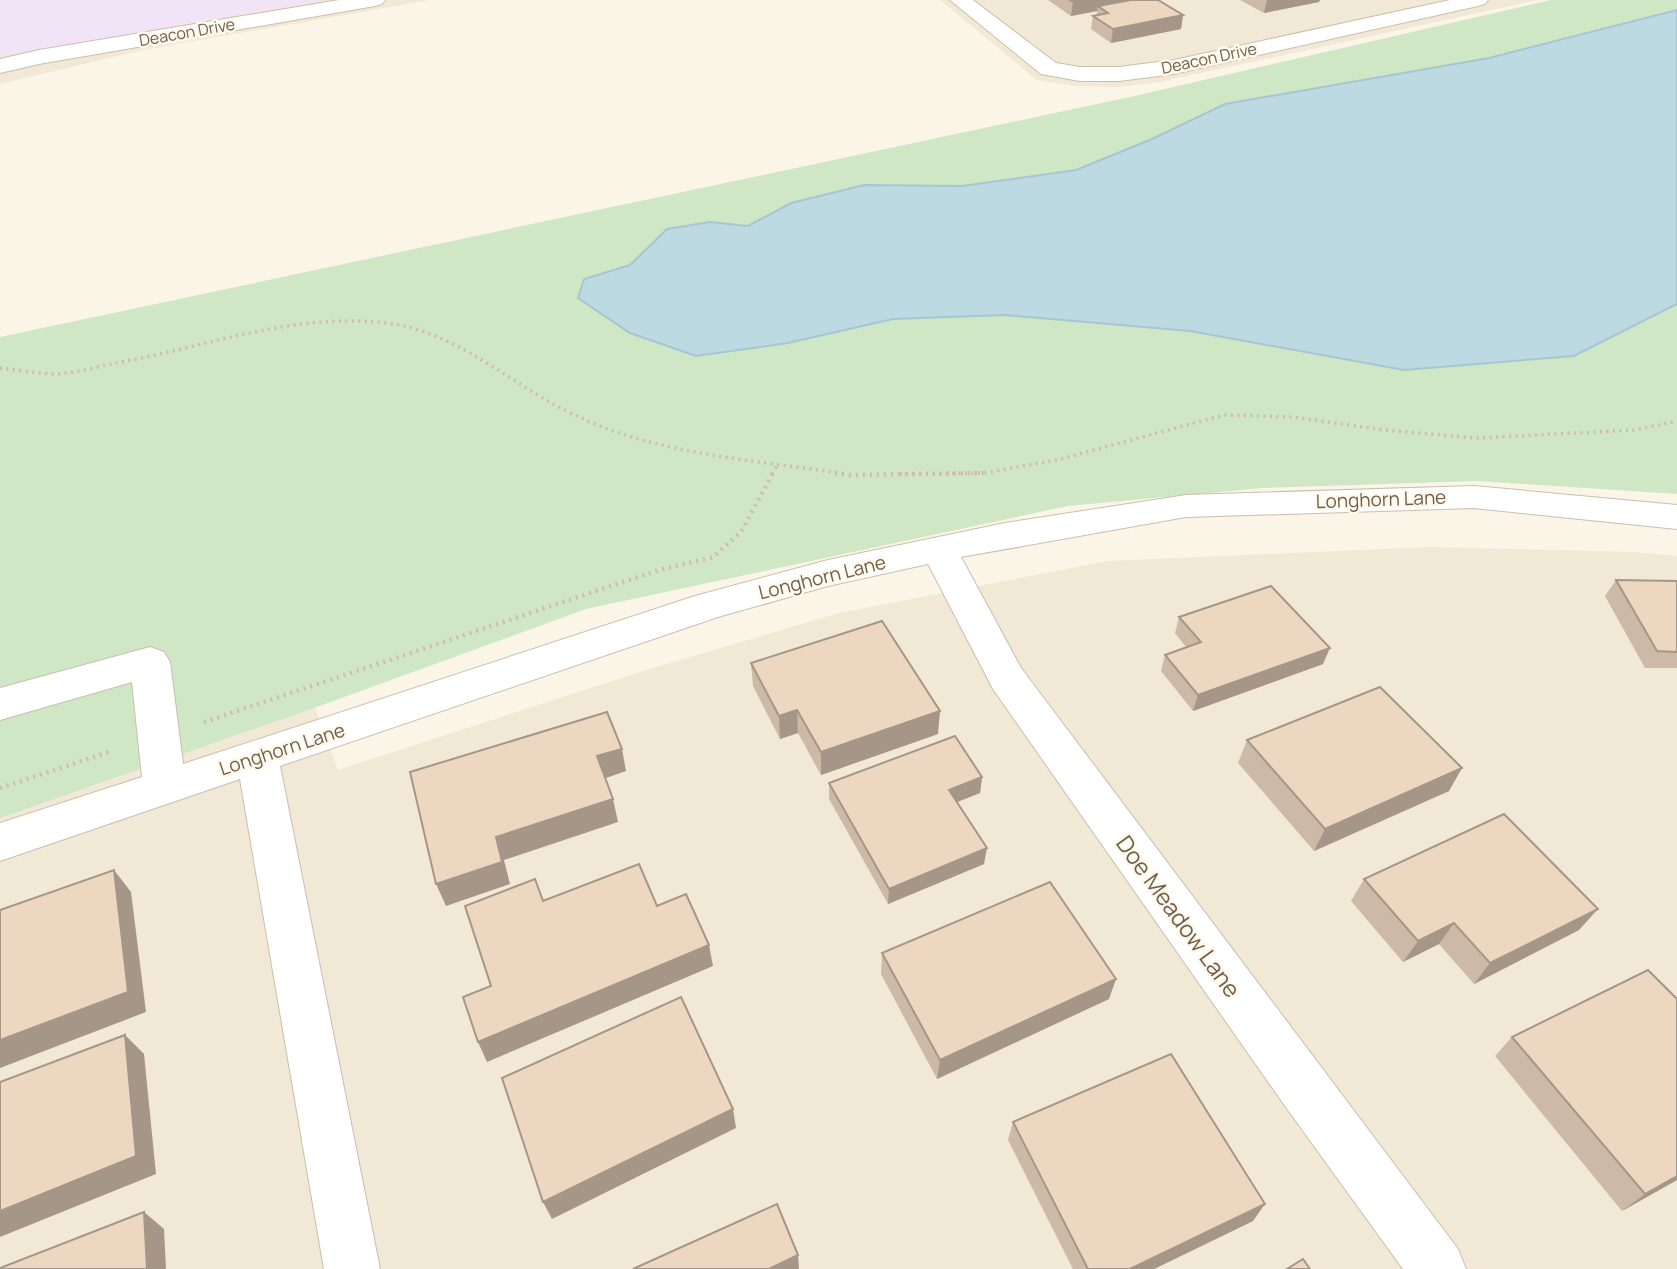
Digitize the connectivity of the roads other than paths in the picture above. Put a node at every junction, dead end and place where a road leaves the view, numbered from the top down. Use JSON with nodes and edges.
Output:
{"nodes":[{"id":1,"x":374,"y":0,"type":"edge"},
{"id":2,"x":960,"y":0,"type":"edge"},
{"id":3,"x":1383,"y":0,"type":"edge"},
{"id":4,"x":1478,"y":0,"type":"edge"},
{"id":5,"x":1411,"y":14,"type":"junction"},
{"id":6,"x":0,"y":66,"type":"edge"},
{"id":7,"x":1677,"y":517,"type":"edge"},
{"id":8,"x":939,"y":550,"type":"junction"},
{"id":9,"x":0,"y":704,"type":"edge"},
{"id":10,"x":257,"y":758,"type":"junction"},
{"id":11,"x":164,"y":787,"type":"junction"},
{"id":12,"x":0,"y":842,"type":"edge"},
{"id":13,"x":352,"y":1269,"type":"edge"},
{"id":14,"x":1438,"y":1269,"type":"edge"}],
"edges":[{"from":1,"to":6,"type":"street","name":"Deacon Drive"},
{"from":2,"to":5,"type":"street","name":"Deacon Drive"},
{"from":3,"to":5,"type":"street"},
{"from":4,"to":5,"type":"street","name":"Deacon Drive"},
{"from":7,"to":8,"type":"street","name":"Longhorn Lane"},
{"from":8,"to":10,"type":"street","name":"Longhorn Lane"},
{"from":8,"to":14,"type":"street","name":"Doe Meadow Lane"},
{"from":9,"to":11,"type":"street"},
{"from":10,"to":11,"type":"street","name":"Longhorn Lane"},
{"from":10,"to":13,"type":"street"},
{"from":11,"to":12,"type":"street","name":"Longhorn Lane"}]}
